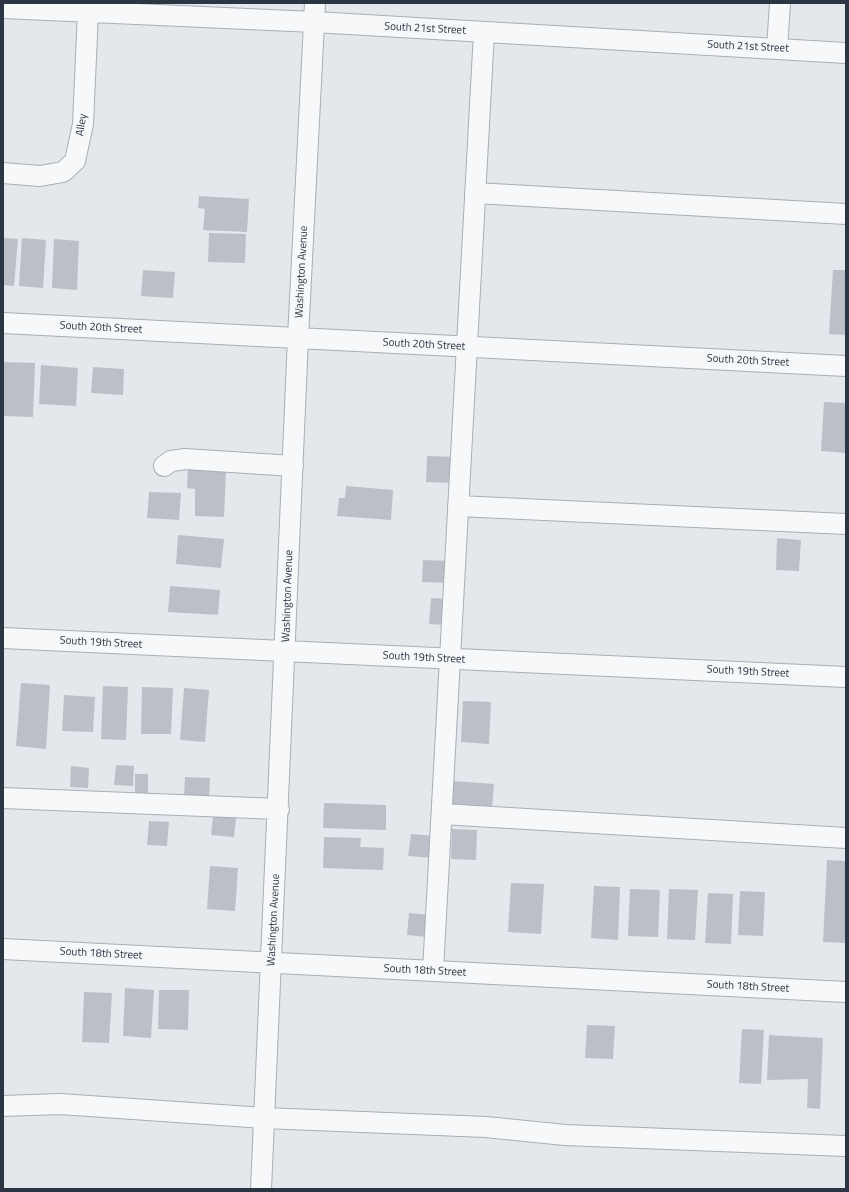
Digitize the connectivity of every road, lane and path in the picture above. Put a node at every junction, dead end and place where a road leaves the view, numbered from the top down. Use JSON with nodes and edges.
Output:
{"nodes":[{"id":1,"x":780,"y":3,"type":"edge"},
{"id":2,"x":3,"y":8,"type":"edge"},
{"id":3,"x":88,"y":12,"type":"junction"},
{"id":4,"x":315,"y":13,"type":"edge"},
{"id":5,"x":484,"y":32,"type":"junction"},
{"id":6,"x":777,"y":49,"type":"junction"},
{"id":7,"x":846,"y":53,"type":"edge"},
{"id":8,"x":3,"y":173,"type":"edge"},
{"id":9,"x":475,"y":193,"type":"junction"},
{"id":10,"x":846,"y":214,"type":"edge"},
{"id":11,"x":3,"y":322,"type":"edge"},
{"id":12,"x":298,"y":338,"type":"junction"},
{"id":13,"x":467,"y":347,"type":"junction"},
{"id":14,"x":846,"y":366,"type":"edge"},
{"id":15,"x":164,"y":466,"type":"dead end"},
{"id":16,"x":293,"y":466,"type":"junction"},
{"id":17,"x":458,"y":506,"type":"junction"},
{"id":18,"x":846,"y":524,"type":"edge"},
{"id":19,"x":3,"y":638,"type":"edge"},
{"id":20,"x":286,"y":652,"type":"junction"},
{"id":21,"x":450,"y":659,"type":"junction"},
{"id":22,"x":846,"y":677,"type":"edge"},
{"id":23,"x":3,"y":798,"type":"edge"},
{"id":24,"x":279,"y":808,"type":"junction"},
{"id":25,"x":442,"y":814,"type":"junction"},
{"id":26,"x":846,"y":838,"type":"edge"},
{"id":27,"x":3,"y":949,"type":"edge"},
{"id":28,"x":272,"y":963,"type":"junction"},
{"id":29,"x":433,"y":971,"type":"junction"},
{"id":30,"x":846,"y":992,"type":"edge"},
{"id":31,"x":3,"y":1106,"type":"edge"},
{"id":32,"x":264,"y":1118,"type":"junction"},
{"id":33,"x":846,"y":1146,"type":"edge"},
{"id":34,"x":261,"y":1189,"type":"edge"}],
"edges":[{"from":1,"to":6,"type":"street"},
{"from":2,"to":3,"type":"street","name":"South 21st Street"},
{"from":3,"to":4,"type":"street","name":"South 21st Street"},
{"from":3,"to":8,"type":"street","name":"Alley"},
{"from":4,"to":5,"type":"street","name":"South 21st Street"},
{"from":4,"to":12,"type":"street","name":"Washington Avenue"},
{"from":5,"to":6,"type":"street","name":"South 21st Street"},
{"from":5,"to":9,"type":"street"},
{"from":6,"to":7,"type":"street","name":"South 21st Street"},
{"from":9,"to":10,"type":"street"},
{"from":9,"to":13,"type":"street"},
{"from":11,"to":12,"type":"street","name":"South 20th Street"},
{"from":12,"to":13,"type":"street","name":"South 20th Street"},
{"from":12,"to":16,"type":"street","name":"Washington Avenue"},
{"from":13,"to":14,"type":"street","name":"South 20th Street"},
{"from":13,"to":17,"type":"street"},
{"from":15,"to":16,"type":"street"},
{"from":16,"to":20,"type":"street","name":"Washington Avenue"},
{"from":17,"to":18,"type":"street"},
{"from":17,"to":21,"type":"street"},
{"from":19,"to":20,"type":"street","name":"South 19th Street"},
{"from":20,"to":21,"type":"street","name":"South 19th Street"},
{"from":20,"to":24,"type":"street","name":"Washington Avenue"},
{"from":21,"to":22,"type":"street","name":"South 19th Street"},
{"from":21,"to":25,"type":"street"},
{"from":23,"to":24,"type":"street"},
{"from":24,"to":28,"type":"street","name":"Washington Avenue"},
{"from":25,"to":26,"type":"street"},
{"from":25,"to":29,"type":"street"},
{"from":27,"to":28,"type":"street","name":"South 18th Street"},
{"from":28,"to":29,"type":"street","name":"South 18th Street"},
{"from":28,"to":32,"type":"street","name":"Washington Avenue"},
{"from":29,"to":30,"type":"street","name":"South 18th Street"},
{"from":31,"to":32,"type":"street"},
{"from":32,"to":33,"type":"street"},
{"from":32,"to":34,"type":"street","name":"Washington Avenue"}]}
